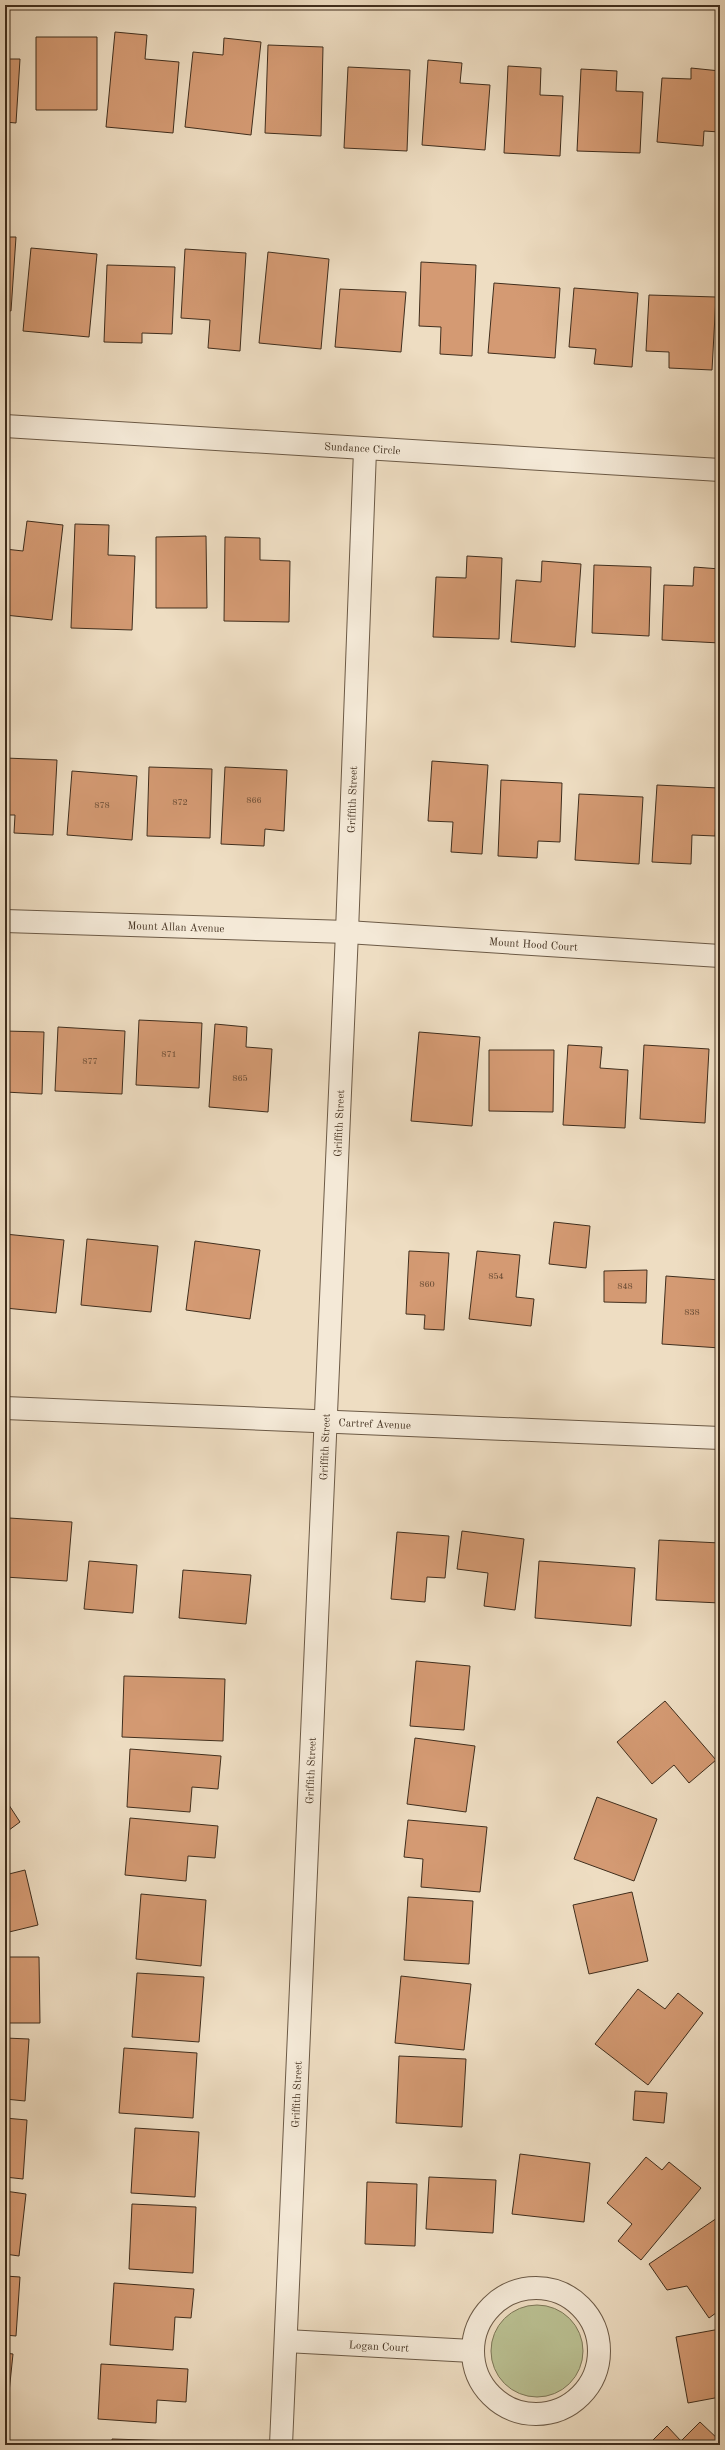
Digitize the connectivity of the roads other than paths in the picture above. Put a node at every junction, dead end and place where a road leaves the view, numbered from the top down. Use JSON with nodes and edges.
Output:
{"nodes":[{"id":1,"x":5,"y":426,"type":"edge"},
{"id":2,"x":365,"y":450,"type":"junction"},
{"id":3,"x":720,"y":470,"type":"edge"},
{"id":4,"x":5,"y":921,"type":"edge"},
{"id":5,"x":347,"y":932,"type":"junction"},
{"id":6,"x":720,"y":956,"type":"edge"},
{"id":7,"x":5,"y":1408,"type":"edge"},
{"id":8,"x":326,"y":1422,"type":"junction"},
{"id":9,"x":720,"y":1438,"type":"edge"},
{"id":10,"x":286,"y":2341,"type":"junction"},
{"id":11,"x":472,"y":2351,"type":"junction"},
{"id":12,"x":281,"y":2445,"type":"edge"}],
"edges":[{"from":1,"to":2,"type":"street","name":"Sundance Circle"},
{"from":2,"to":3,"type":"street","name":"Sundance Circle"},
{"from":2,"to":5,"type":"street","name":"Griffith Street"},
{"from":4,"to":5,"type":"street","name":"Mount Allan Avenue"},
{"from":5,"to":6,"type":"street","name":"Mount Hood Court"},
{"from":5,"to":8,"type":"street","name":"Griffith Street"},
{"from":7,"to":8,"type":"street","name":"Cartref Avenue"},
{"from":8,"to":9,"type":"street","name":"Cartref Avenue"},
{"from":8,"to":10,"type":"street","name":"Griffith Street"},
{"from":10,"to":11,"type":"street","name":"Logan Court"},
{"from":10,"to":12,"type":"street","name":"Griffith Street"},
{"from":11,"to":11,"type":"street"}]}
